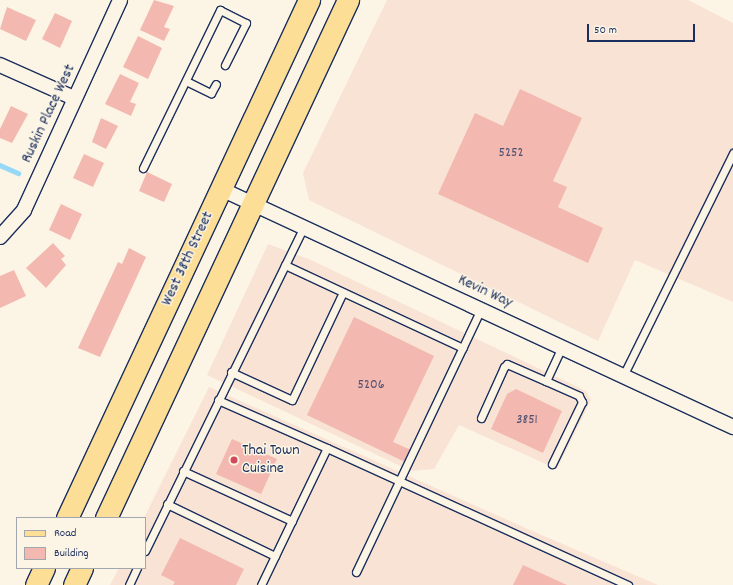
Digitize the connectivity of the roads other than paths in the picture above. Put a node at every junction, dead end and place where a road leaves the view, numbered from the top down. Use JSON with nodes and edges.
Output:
{"nodes":[{"id":1,"x":120,"y":0,"type":"edge"},
{"id":2,"x":310,"y":0,"type":"edge"},
{"id":3,"x":348,"y":0,"type":"edge"},
{"id":4,"x":0,"y":65,"type":"edge"},
{"id":5,"x":225,"y":65,"type":"dead end"},
{"id":6,"x":186,"y":80,"type":"junction"},
{"id":7,"x":216,"y":84,"type":"dead end"},
{"id":8,"x":74,"y":98,"type":"junction"},
{"id":9,"x":733,"y":153,"type":"edge"},
{"id":10,"x":143,"y":168,"type":"dead end"},
{"id":11,"x":221,"y":189,"type":"junction"},
{"id":12,"x":254,"y":203,"type":"junction"},
{"id":13,"x":304,"y":227,"type":"junction"},
{"id":14,"x":0,"y":237,"type":"edge"},
{"id":15,"x":285,"y":265,"type":"junction"},
{"id":16,"x":342,"y":294,"type":"junction"},
{"id":17,"x":481,"y":309,"type":"junction"},
{"id":18,"x":562,"y":347,"type":"junction"},
{"id":19,"x":462,"y":348,"type":"junction"},
{"id":20,"x":231,"y":372,"type":"junction"},
{"id":21,"x":623,"y":376,"type":"junction"},
{"id":22,"x":546,"y":381,"type":"junction"},
{"id":23,"x":218,"y":400,"type":"junction"},
{"id":24,"x":482,"y":418,"type":"dead end"},
{"id":25,"x":733,"y":427,"type":"edge"},
{"id":26,"x":327,"y":448,"type":"junction"},
{"id":27,"x":552,"y":464,"type":"dead end"},
{"id":28,"x":183,"y":471,"type":"junction"},
{"id":29,"x":400,"y":482,"type":"junction"},
{"id":30,"x":168,"y":504,"type":"junction"},
{"id":31,"x":67,"y":517,"type":"edge"},
{"id":32,"x":106,"y":517,"type":"edge"},
{"id":33,"x":292,"y":521,"type":"junction"},
{"id":34,"x":146,"y":549,"type":"edge"},
{"id":35,"x":275,"y":556,"type":"junction"},
{"id":36,"x":44,"y":569,"type":"edge"},
{"id":37,"x":82,"y":569,"type":"edge"},
{"id":38,"x":137,"y":569,"type":"edge"},
{"id":39,"x":356,"y":572,"type":"dead end"},
{"id":40,"x":36,"y":585,"type":"edge"},
{"id":41,"x":74,"y":585,"type":"edge"},
{"id":42,"x":129,"y":585,"type":"edge"},
{"id":43,"x":261,"y":585,"type":"edge"},
{"id":44,"x":628,"y":585,"type":"edge"}],
"edges":[{"from":1,"to":8,"type":"street","name":"Ruskin Place West"},
{"from":2,"to":11,"type":"main road","name":"West 38th Street"},
{"from":3,"to":12,"type":"main road"},
{"from":4,"to":8,"type":"street"},
{"from":5,"to":6,"type":"lane"},
{"from":6,"to":7,"type":"lane"},
{"from":6,"to":10,"type":"lane"},
{"from":8,"to":14,"type":"street","name":"Ruskin Place West"},
{"from":9,"to":21,"type":"lane"},
{"from":11,"to":12,"type":"street","name":"Kevin Way"},
{"from":11,"to":31,"type":"main road","name":"West 38th Street"},
{"from":12,"to":13,"type":"street","name":"Kevin Way"},
{"from":12,"to":32,"type":"main road"},
{"from":13,"to":15,"type":"lane"},
{"from":13,"to":17,"type":"street","name":"Kevin Way"},
{"from":15,"to":16,"type":"lane"},
{"from":15,"to":20,"type":"lane"},
{"from":16,"to":19,"type":"lane"},
{"from":16,"to":20,"type":"lane"},
{"from":17,"to":18,"type":"street","name":"Kevin Way"},
{"from":17,"to":19,"type":"lane"},
{"from":18,"to":21,"type":"street","name":"Kevin Way"},
{"from":18,"to":22,"type":"lane"},
{"from":19,"to":29,"type":"lane"},
{"from":20,"to":23,"type":"lane"},
{"from":21,"to":25,"type":"street","name":"Kevin Way"},
{"from":22,"to":24,"type":"lane"},
{"from":22,"to":27,"type":"lane"},
{"from":23,"to":26,"type":"lane"},
{"from":23,"to":28,"type":"lane"},
{"from":26,"to":29,"type":"lane"},
{"from":26,"to":33,"type":"lane"},
{"from":28,"to":30,"type":"lane"},
{"from":28,"to":33,"type":"lane"},
{"from":29,"to":39,"type":"lane"},
{"from":29,"to":44,"type":"lane"},
{"from":30,"to":34,"type":"lane"},
{"from":30,"to":35,"type":"lane"},
{"from":33,"to":35,"type":"lane"},
{"from":35,"to":43,"type":"lane"},
{"from":36,"to":40,"type":"main road"},
{"from":37,"to":41,"type":"main road"},
{"from":38,"to":42,"type":"lane"}]}
